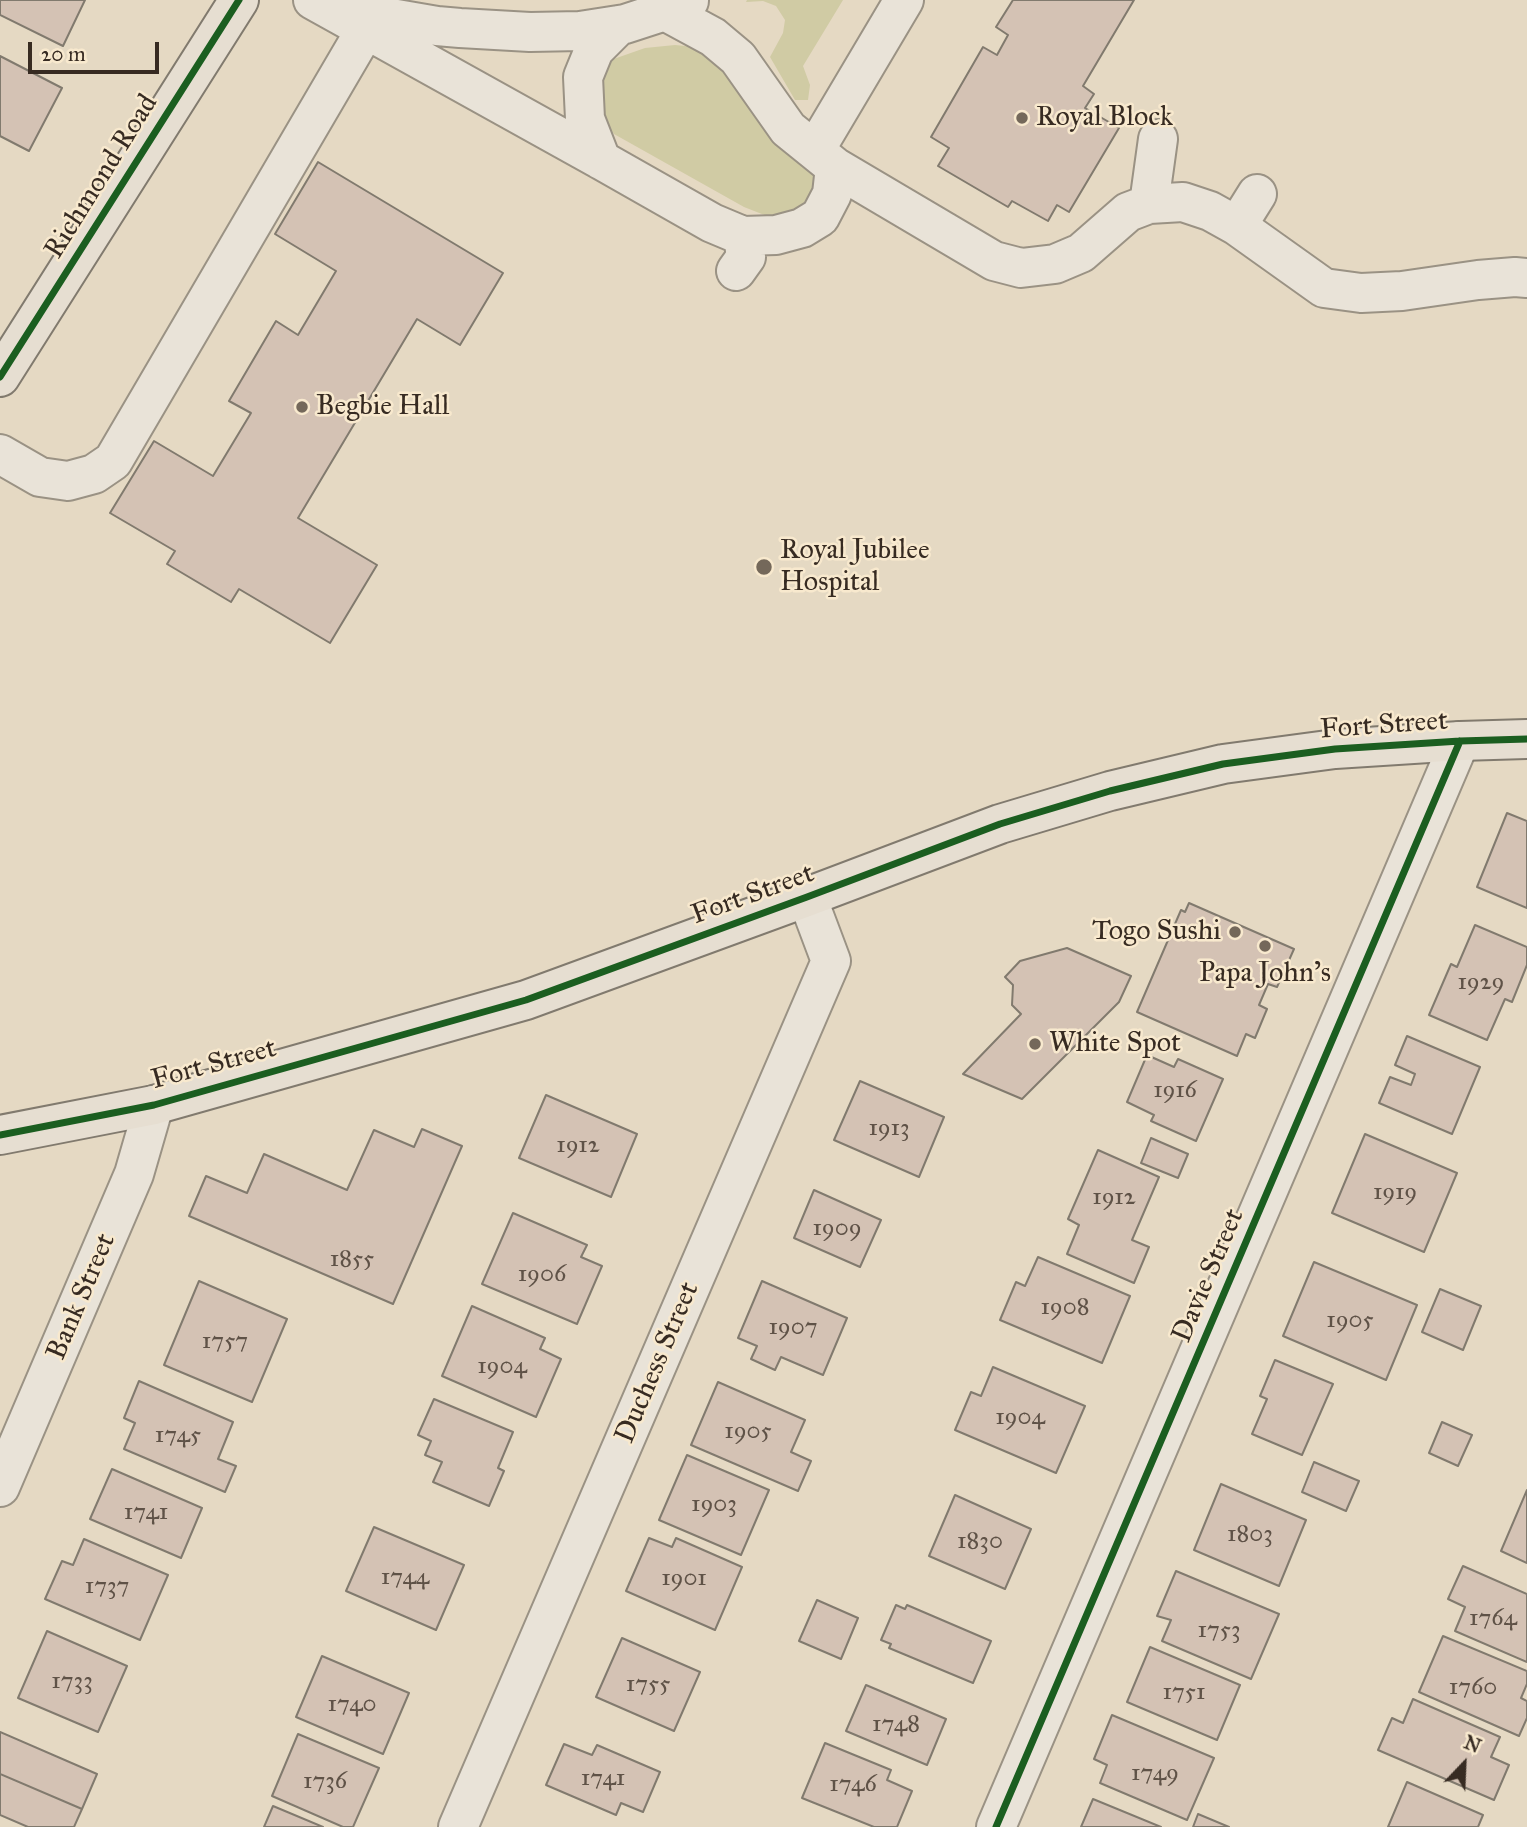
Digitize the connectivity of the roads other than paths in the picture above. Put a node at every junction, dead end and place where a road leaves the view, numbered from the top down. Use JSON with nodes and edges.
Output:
{"nodes":[{"id":1,"x":239,"y":0,"type":"edge"},
{"id":2,"x":904,"y":0,"type":"edge"},
{"id":3,"x":318,"y":3,"type":"edge"},
{"id":4,"x":678,"y":6,"type":"edge"},
{"id":5,"x":619,"y":25,"type":"junction"},
{"id":6,"x":366,"y":29,"type":"junction"},
{"id":7,"x":1158,"y":139,"type":"dead end"},
{"id":8,"x":601,"y":159,"type":"junction"},
{"id":9,"x":825,"y":159,"type":"junction"},
{"id":10,"x":1149,"y":204,"type":"junction"},
{"id":11,"x":1523,"y":270,"type":"edge"},
{"id":12,"x":0,"y":377,"type":"edge"},
{"id":13,"x":0,"y":454,"type":"edge"},
{"id":14,"x":1527,"y":739,"type":"edge"},
{"id":15,"x":1460,"y":741,"type":"junction"},
{"id":16,"x":807,"y":897,"type":"junction"},
{"id":17,"x":155,"y":1105,"type":"junction"},
{"id":18,"x":0,"y":1135,"type":"edge"},
{"id":19,"x":0,"y":1487,"type":"edge"},
{"id":20,"x":458,"y":1827,"type":"edge"},
{"id":21,"x":996,"y":1827,"type":"edge"}],
"edges":[{"from":1,"to":12,"type":"main road","name":"Richmond Road"},
{"from":2,"to":9,"type":"street"},
{"from":3,"to":5,"type":"street"},
{"from":3,"to":6,"type":"street"},
{"from":4,"to":5,"type":"street"},
{"from":4,"to":9,"type":"street"},
{"from":5,"to":8,"type":"street"},
{"from":6,"to":8,"type":"street"},
{"from":6,"to":13,"type":"street"},
{"from":7,"to":10,"type":"street"},
{"from":8,"to":9,"type":"street"},
{"from":9,"to":10,"type":"street"},
{"from":10,"to":11,"type":"street"},
{"from":14,"to":15,"type":"main road","name":"Fort Street"},
{"from":15,"to":16,"type":"main road","name":"Fort Street"},
{"from":15,"to":21,"type":"street","name":"Davie Street"},
{"from":16,"to":17,"type":"main road","name":"Fort Street"},
{"from":16,"to":20,"type":"street","name":"Duchess Street"},
{"from":17,"to":18,"type":"main road","name":"Fort Street"},
{"from":17,"to":19,"type":"street","name":"Bank Street"}]}
